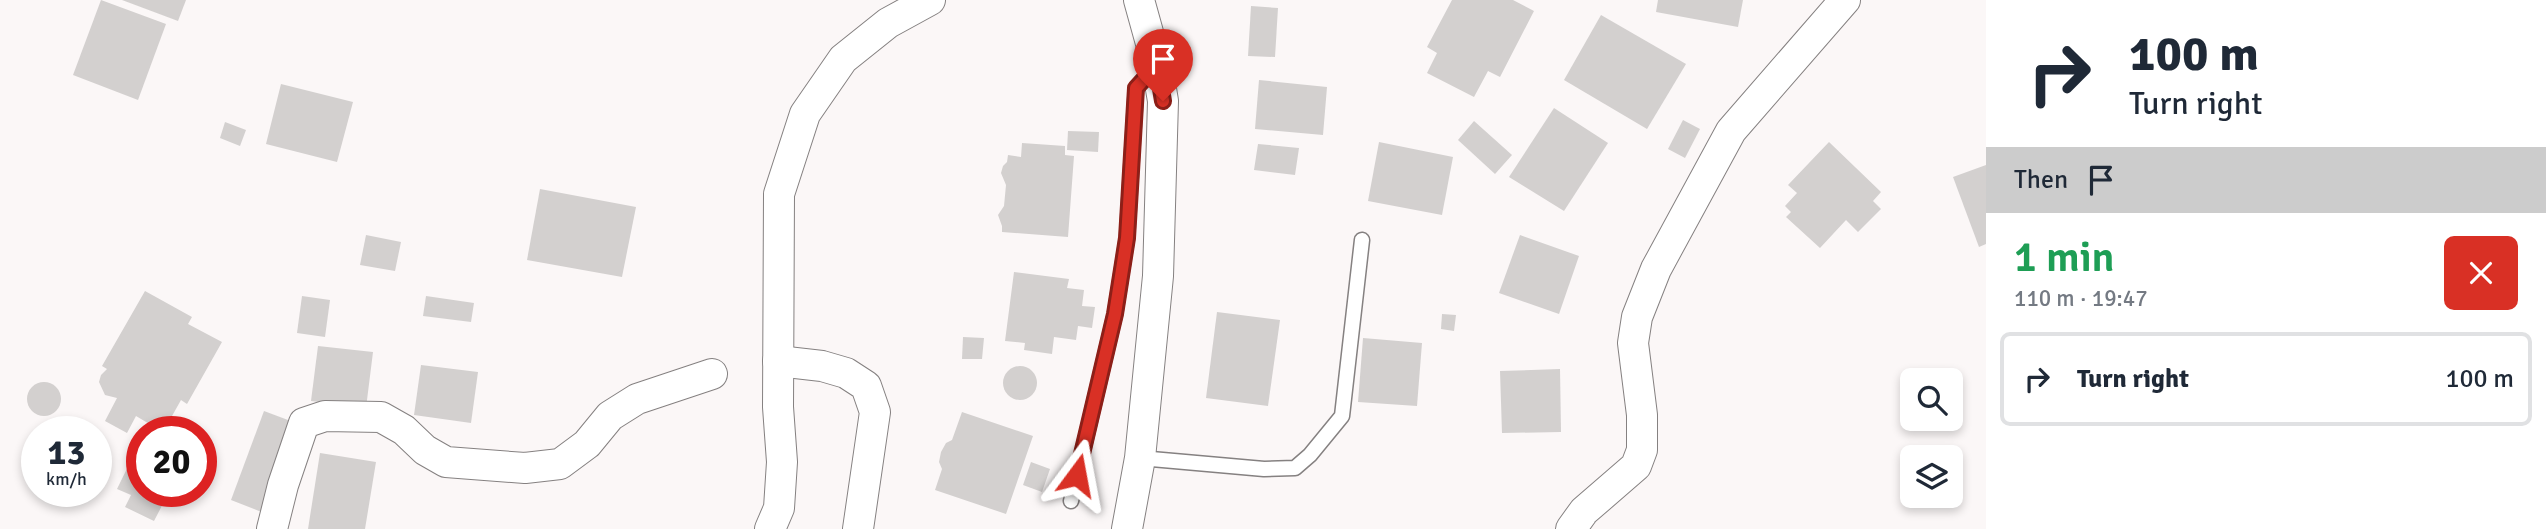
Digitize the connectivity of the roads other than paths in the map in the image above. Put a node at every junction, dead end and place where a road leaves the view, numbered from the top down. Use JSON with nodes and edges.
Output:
{"nodes":[{"id":1,"x":930,"y":0,"type":"edge"},
{"id":2,"x":1139,"y":0,"type":"edge"},
{"id":3,"x":1845,"y":0,"type":"edge"},
{"id":4,"x":1157,"y":65,"type":"junction"},
{"id":5,"x":1362,"y":240,"type":"dead end"},
{"id":6,"x":778,"y":361,"type":"junction"},
{"id":7,"x":712,"y":374,"type":"dead end"},
{"id":8,"x":1140,"y":458,"type":"junction"},
{"id":9,"x":1071,"y":502,"type":"dead end"},
{"id":10,"x":272,"y":529,"type":"edge"},
{"id":11,"x":770,"y":529,"type":"edge"},
{"id":12,"x":858,"y":529,"type":"edge"},
{"id":13,"x":1127,"y":529,"type":"edge"},
{"id":14,"x":1572,"y":529,"type":"edge"}],
"edges":[{"from":1,"to":6,"type":"street"},
{"from":2,"to":4,"type":"street"},
{"from":3,"to":14,"type":"street"},
{"from":4,"to":8,"type":"street"},
{"from":4,"to":9,"type":"lane"},
{"from":5,"to":8,"type":"lane"},
{"from":6,"to":11,"type":"street"},
{"from":6,"to":12,"type":"street"},
{"from":7,"to":10,"type":"street"},
{"from":8,"to":13,"type":"street"}]}
